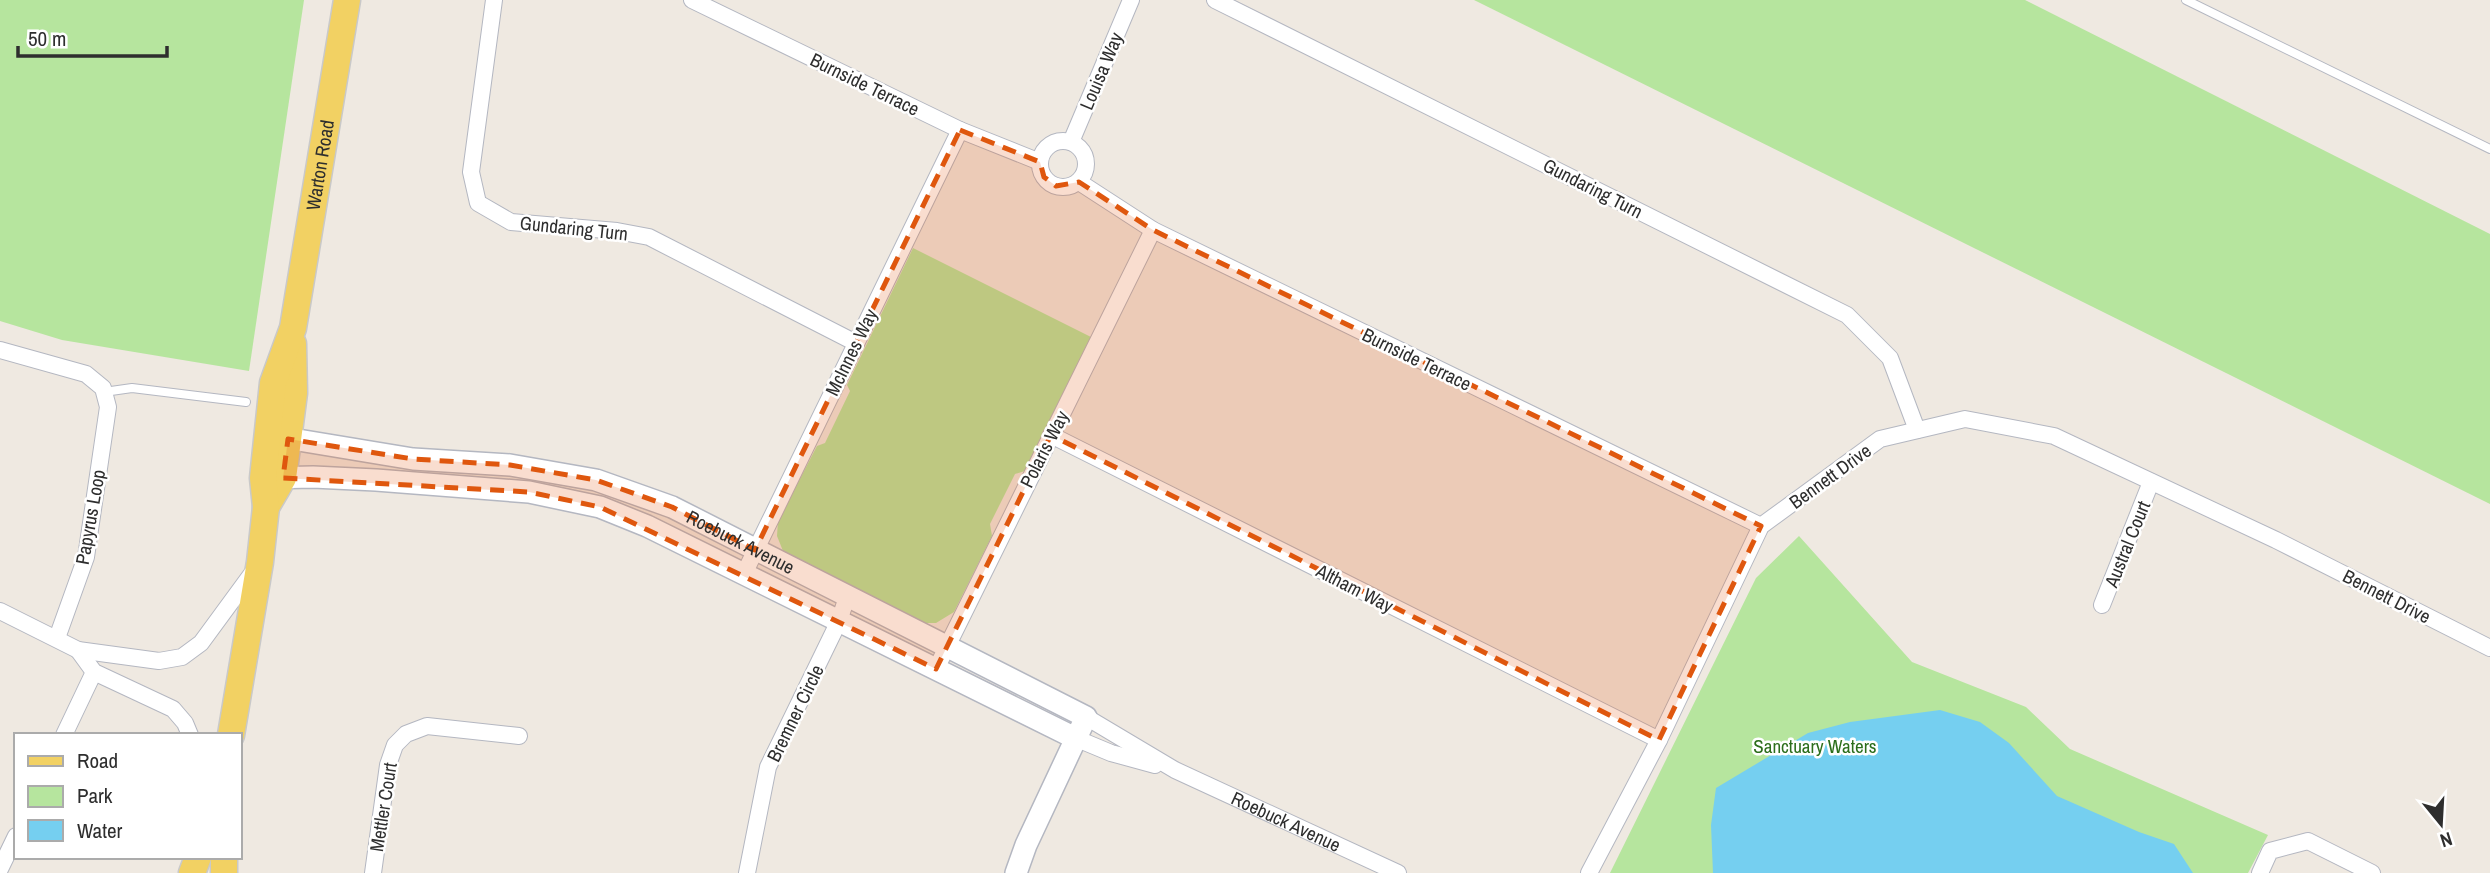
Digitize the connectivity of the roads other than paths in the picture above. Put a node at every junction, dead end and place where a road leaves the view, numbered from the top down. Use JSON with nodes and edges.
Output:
{"nodes":[{"id":1,"x":347,"y":0,"type":"edge"},
{"id":2,"x":494,"y":0,"type":"edge"},
{"id":3,"x":692,"y":0,"type":"edge"},
{"id":4,"x":1131,"y":0,"type":"edge"},
{"id":5,"x":1215,"y":0,"type":"edge"},
{"id":6,"x":2186,"y":0,"type":"edge"},
{"id":7,"x":960,"y":130,"type":"junction"},
{"id":8,"x":1071,"y":142,"type":"junction"},
{"id":9,"x":2490,"y":149,"type":"edge"},
{"id":10,"x":1040,"y":162,"type":"junction"},
{"id":11,"x":1079,"y":182,"type":"junction"},
{"id":12,"x":1153,"y":230,"type":"junction"},
{"id":13,"x":856,"y":343,"type":"junction"},
{"id":14,"x":0,"y":349,"type":"edge"},
{"id":15,"x":104,"y":393,"type":"junction"},
{"id":16,"x":246,"y":402,"type":"dead end"},
{"id":17,"x":1917,"y":430,"type":"junction"},
{"id":18,"x":1051,"y":435,"type":"junction"},
{"id":19,"x":278,"y":437,"type":"junction"},
{"id":20,"x":409,"y":458,"type":"junction"},
{"id":21,"x":573,"y":476,"type":"junction"},
{"id":22,"x":273,"y":478,"type":"junction"},
{"id":23,"x":2151,"y":482,"type":"junction"},
{"id":24,"x":408,"y":483,"type":"junction"},
{"id":25,"x":569,"y":500,"type":"junction"},
{"id":26,"x":1761,"y":526,"type":"junction"},
{"id":27,"x":755,"y":550,"type":"junction"},
{"id":28,"x":260,"y":562,"type":"junction"},
{"id":29,"x":744,"y":574,"type":"junction"},
{"id":30,"x":847,"y":597,"type":"junction"},
{"id":31,"x":2102,"y":605,"type":"dead end"},
{"id":32,"x":0,"y":611,"type":"edge"},
{"id":33,"x":839,"y":621,"type":"junction"},
{"id":34,"x":57,"y":638,"type":"junction"},
{"id":35,"x":946,"y":647,"type":"junction"},
{"id":36,"x":2490,"y":648,"type":"edge"},
{"id":37,"x":78,"y":650,"type":"junction"},
{"id":38,"x":936,"y":669,"type":"junction"},
{"id":39,"x":94,"y":672,"type":"junction"},
{"id":40,"x":1086,"y":717,"type":"junction"},
{"id":41,"x":65,"y":733,"type":"edge"},
{"id":42,"x":189,"y":733,"type":"edge"},
{"id":43,"x":231,"y":733,"type":"edge"},
{"id":44,"x":519,"y":736,"type":"dead end"},
{"id":45,"x":1075,"y":738,"type":"junction"},
{"id":46,"x":1659,"y":740,"type":"junction"},
{"id":47,"x":1175,"y":770,"type":"junction"},
{"id":48,"x":14,"y":840,"type":"edge"},
{"id":49,"x":0,"y":869,"type":"edge"},
{"id":50,"x":373,"y":873,"type":"edge"},
{"id":51,"x":747,"y":873,"type":"edge"},
{"id":52,"x":1016,"y":873,"type":"edge"},
{"id":53,"x":1398,"y":873,"type":"edge"},
{"id":54,"x":1589,"y":873,"type":"edge"},
{"id":55,"x":2260,"y":873,"type":"edge"},
{"id":56,"x":2372,"y":873,"type":"edge"}],
"edges":[{"from":1,"to":19,"type":"main road","name":"Warton Road"},
{"from":2,"to":13,"type":"street","name":"Gundaring Turn"},
{"from":3,"to":7,"type":"street","name":"Burnside Terrace"},
{"from":4,"to":8,"type":"street","name":"Louisa Way"},
{"from":5,"to":17,"type":"street","name":"Gundaring Turn"},
{"from":6,"to":9,"type":"lane"},
{"from":7,"to":10,"type":"street","name":"Burnside Terrace"},
{"from":7,"to":13,"type":"street","name":"McInnes Way"},
{"from":8,"to":10,"type":"street"},
{"from":8,"to":11,"type":"street"},
{"from":10,"to":11,"type":"street","name":"Burnside Terrace"},
{"from":11,"to":12,"type":"street","name":"Burnside Terrace"},
{"from":12,"to":18,"type":"street","name":"Polaris Way"},
{"from":12,"to":26,"type":"street","name":"Burnside Terrace"},
{"from":13,"to":27,"type":"street","name":"McInnes Way"},
{"from":14,"to":15,"type":"street"},
{"from":15,"to":16,"type":"lane"},
{"from":15,"to":34,"type":"street","name":"Papyrus Loop"},
{"from":17,"to":23,"type":"street","name":"Bennett Drive"},
{"from":17,"to":26,"type":"street","name":"Bennett Drive"},
{"from":18,"to":35,"type":"street","name":"Polaris Way"},
{"from":18,"to":46,"type":"street","name":"Altham Way"},
{"from":19,"to":20,"type":"street","name":"Roebuck Avenue"},
{"from":19,"to":22,"type":"main road","name":"Warton Road"},
{"from":20,"to":21,"type":"street","name":"Roebuck Avenue"},
{"from":20,"to":24,"type":"street"},
{"from":21,"to":25,"type":"street"},
{"from":21,"to":27,"type":"street","name":"Roebuck Avenue"},
{"from":22,"to":24,"type":"street","name":"Roebuck Avenue"},
{"from":22,"to":28,"type":"main road","name":"Warton Road"},
{"from":23,"to":31,"type":"street","name":"Austral Court"},
{"from":23,"to":36,"type":"street","name":"Bennett Drive"},
{"from":24,"to":25,"type":"street","name":"Roebuck Avenue"},
{"from":25,"to":29,"type":"street","name":"Roebuck Avenue"},
{"from":26,"to":46,"type":"street","name":"Bennett Drive"},
{"from":27,"to":29,"type":"street","name":"McInnes Way"},
{"from":27,"to":30,"type":"street","name":"Roebuck Avenue"},
{"from":28,"to":37,"type":"street"},
{"from":28,"to":43,"type":"main road","name":"Warton Road"},
{"from":29,"to":33,"type":"street","name":"Roebuck Avenue"},
{"from":30,"to":33,"type":"street","name":"Bremner Circle"},
{"from":30,"to":35,"type":"street","name":"Roebuck Avenue"},
{"from":32,"to":34,"type":"street"},
{"from":33,"to":38,"type":"street","name":"Roebuck Avenue"},
{"from":33,"to":51,"type":"street","name":"Bremner Circle"},
{"from":34,"to":37,"type":"street"},
{"from":35,"to":38,"type":"street","name":"Polaris Way"},
{"from":35,"to":40,"type":"street","name":"Roebuck Avenue"},
{"from":37,"to":39,"type":"street"},
{"from":38,"to":45,"type":"street","name":"Roebuck Avenue"},
{"from":39,"to":41,"type":"street"},
{"from":39,"to":42,"type":"street"},
{"from":40,"to":45,"type":"street"},
{"from":40,"to":47,"type":"street","name":"Roebuck Avenue"},
{"from":44,"to":50,"type":"street","name":"Mettler Court"},
{"from":45,"to":47,"type":"street","name":"Roebuck Avenue"},
{"from":45,"to":52,"type":"street"},
{"from":46,"to":54,"type":"street","name":"Bennett Drive"},
{"from":47,"to":53,"type":"street","name":"Roebuck Avenue"},
{"from":48,"to":49,"type":"street"},
{"from":55,"to":56,"type":"street"}]}
